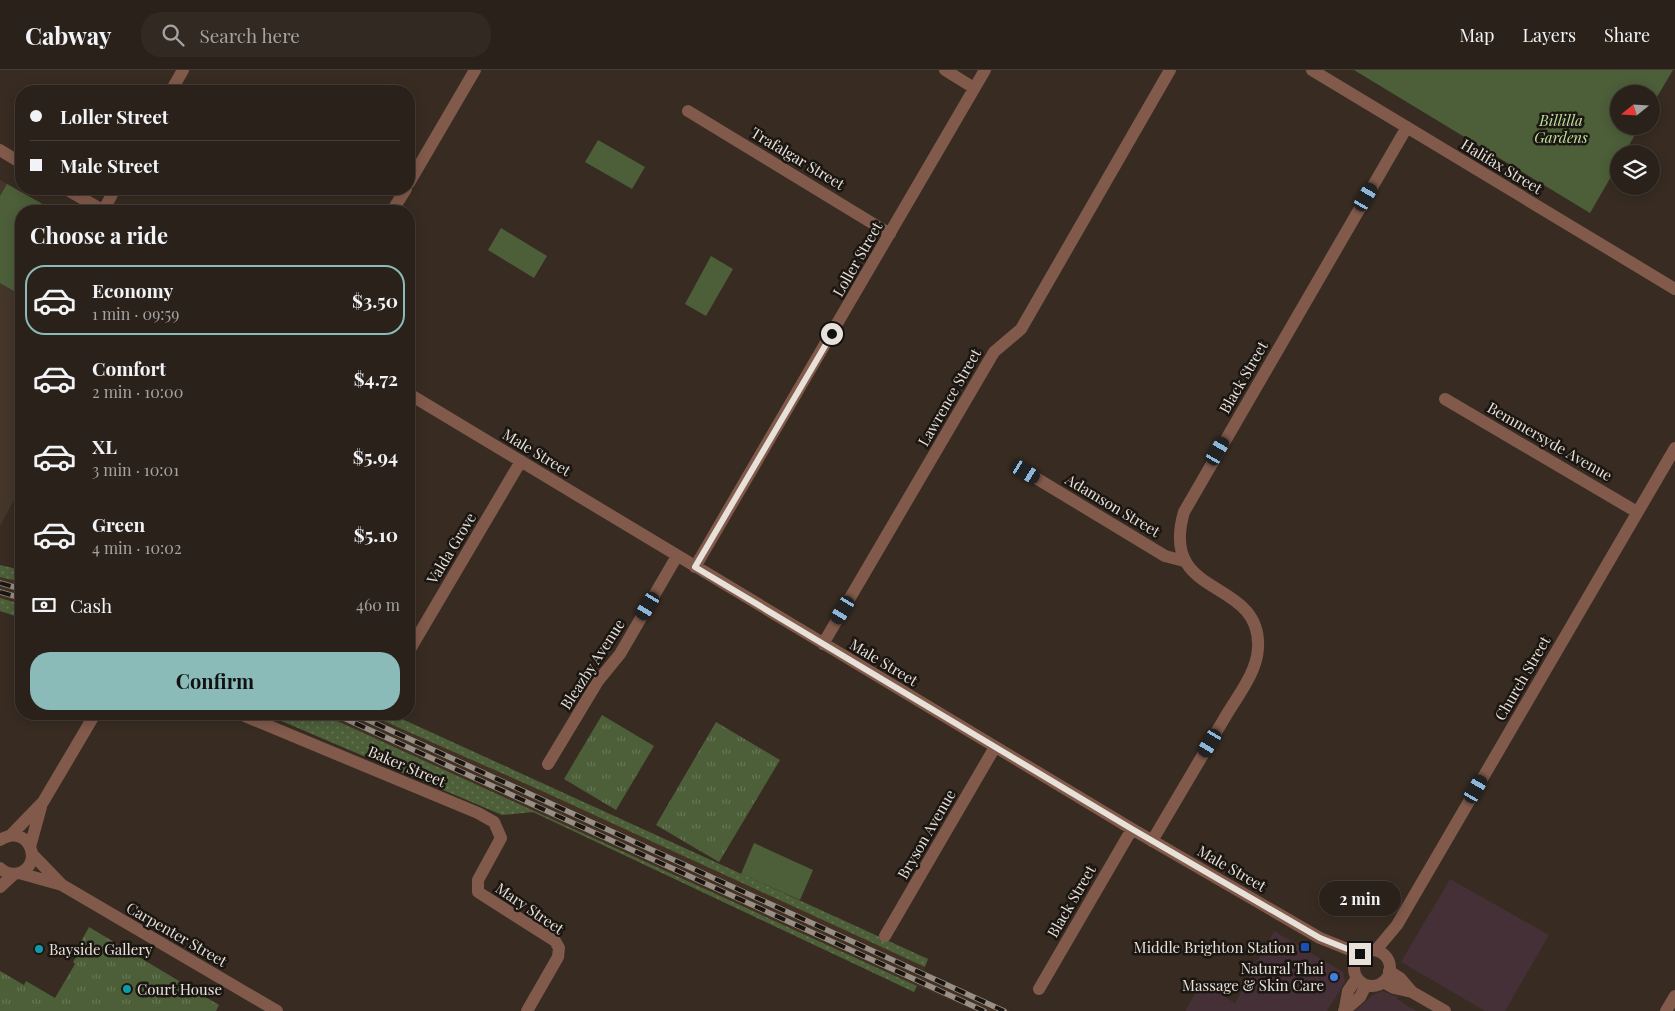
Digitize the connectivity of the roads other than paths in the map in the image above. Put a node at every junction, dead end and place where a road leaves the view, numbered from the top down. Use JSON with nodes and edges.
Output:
{"nodes":[{"id":1,"x":183,"y":70,"type":"edge"},
{"id":2,"x":475,"y":70,"type":"edge"},
{"id":3,"x":945,"y":70,"type":"edge"},
{"id":4,"x":985,"y":70,"type":"edge"},
{"id":5,"x":1170,"y":70,"type":"edge"},
{"id":6,"x":1312,"y":70,"type":"edge"},
{"id":7,"x":174,"y":85,"type":"edge"},
{"id":8,"x":974,"y":88,"type":"junction"},
{"id":9,"x":688,"y":111,"type":"dead end"},
{"id":10,"x":1407,"y":127,"type":"junction"},
{"id":11,"x":0,"y":150,"type":"edge"},
{"id":12,"x":15,"y":159,"type":"edge"},
{"id":13,"x":415,"y":173,"type":"edge"},
{"id":14,"x":76,"y":195,"type":"edge"},
{"id":15,"x":93,"y":205,"type":"edge"},
{"id":16,"x":890,"y":234,"type":"junction"},
{"id":17,"x":1675,"y":289,"type":"edge"},
{"id":18,"x":415,"y":398,"type":"edge"},
{"id":19,"x":1445,"y":399,"type":"dead end"},
{"id":20,"x":1675,"y":448,"type":"edge"},
{"id":21,"x":521,"y":461,"type":"junction"},
{"id":22,"x":1026,"y":472,"type":"dead end"},
{"id":23,"x":1638,"y":512,"type":"junction"},
{"id":24,"x":678,"y":556,"type":"junction"},
{"id":25,"x":1184,"y":561,"type":"junction"},
{"id":26,"x":695,"y":567,"type":"junction"},
{"id":27,"x":415,"y":641,"type":"edge"},
{"id":28,"x":823,"y":644,"type":"junction"},
{"id":29,"x":91,"y":720,"type":"edge"},
{"id":30,"x":254,"y":720,"type":"edge"},
{"id":31,"x":994,"y":747,"type":"junction"},
{"id":32,"x":548,"y":764,"type":"dead end"},
{"id":33,"x":43,"y":802,"type":"junction"},
{"id":34,"x":1132,"y":829,"type":"junction"},
{"id":35,"x":4,"y":837,"type":"edge"},
{"id":36,"x":1152,"y":840,"type":"junction"},
{"id":37,"x":31,"y":850,"type":"junction"},
{"id":38,"x":0,"y":868,"type":"edge"},
{"id":39,"x":16,"y":873,"type":"junction"},
{"id":40,"x":62,"y":885,"type":"junction"},
{"id":41,"x":477,"y":886,"type":"joint"},
{"id":42,"x":0,"y":887,"type":"edge"},
{"id":43,"x":1398,"y":925,"type":"junction"},
{"id":44,"x":885,"y":936,"type":"dead end"},
{"id":45,"x":1320,"y":938,"type":"junction"},
{"id":46,"x":1376,"y":950,"type":"junction"},
{"id":47,"x":1360,"y":954,"type":"junction"},
{"id":48,"x":1386,"y":958,"type":"junction"},
{"id":49,"x":1386,"y":976,"type":"junction"},
{"id":50,"x":1359,"y":977,"type":"junction"},
{"id":51,"x":1039,"y":989,"type":"dead end"},
{"id":52,"x":1675,"y":996,"type":"edge"},
{"id":53,"x":258,"y":1006,"type":"edge"},
{"id":54,"x":1344,"y":1009,"type":"edge"},
{"id":55,"x":277,"y":1011,"type":"edge"},
{"id":56,"x":527,"y":1011,"type":"edge"},
{"id":57,"x":1445,"y":1011,"type":"edge"},
{"id":58,"x":1666,"y":1011,"type":"edge"}],
"edges":[{"from":1,"to":7,"type":"street"},
{"from":2,"to":13,"type":"street"},
{"from":3,"to":8,"type":"street"},
{"from":4,"to":8,"type":"street","name":"Loller Street"},
{"from":5,"to":28,"type":"street","name":"Lawrence Street"},
{"from":6,"to":10,"type":"street","name":"Halifax Street"},
{"from":8,"to":16,"type":"street","name":"Loller Street"},
{"from":9,"to":16,"type":"street","name":"Trafalgar Street"},
{"from":10,"to":17,"type":"street","name":"Halifax Street"},
{"from":10,"to":25,"type":"street","name":"Black Street"},
{"from":11,"to":12,"type":"street"},
{"from":14,"to":15,"type":"street"},
{"from":16,"to":26,"type":"street","name":"Loller Street"},
{"from":18,"to":21,"type":"street","name":"Male Street"},
{"from":19,"to":23,"type":"street","name":"Bemmersyde Avenue"},
{"from":20,"to":23,"type":"street","name":"Church Street"},
{"from":21,"to":24,"type":"street","name":"Male Street"},
{"from":21,"to":27,"type":"street","name":"Valda Grove"},
{"from":22,"to":25,"type":"street","name":"Adamson Street"},
{"from":23,"to":43,"type":"street","name":"Church Street"},
{"from":24,"to":26,"type":"street","name":"Male Street"},
{"from":24,"to":32,"type":"street","name":"Bleazby Avenue"},
{"from":25,"to":36,"type":"street"},
{"from":26,"to":28,"type":"street","name":"Male Street"},
{"from":28,"to":31,"type":"street","name":"Male Street"},
{"from":29,"to":33,"type":"street"},
{"from":30,"to":41,"type":"street","name":"Baker Street"},
{"from":31,"to":34,"type":"street","name":"Male Street"},
{"from":31,"to":44,"type":"street","name":"Bryson Avenue"},
{"from":33,"to":35,"type":"street"},
{"from":33,"to":37,"type":"street"},
{"from":34,"to":36,"type":"street","name":"Male Street"},
{"from":34,"to":51,"type":"street","name":"Black Street"},
{"from":35,"to":37,"type":"street","name":"Carpenter Street"},
{"from":36,"to":45,"type":"street","name":"Male Street"},
{"from":37,"to":39,"type":"street"},
{"from":37,"to":40,"type":"street","name":"Carpenter Street"},
{"from":38,"to":39,"type":"street","name":"Carpenter Street"},
{"from":39,"to":40,"type":"street","name":"Carpenter Street"},
{"from":39,"to":42,"type":"street"},
{"from":40,"to":53,"type":"street","name":"Carpenter Street"},
{"from":41,"to":56,"type":"street","name":"Mary Street"},
{"from":43,"to":46,"type":"street","name":"Church Street"},
{"from":43,"to":48,"type":"street","name":"Church Street"},
{"from":45,"to":47,"type":"street","name":"Male Street"},
{"from":45,"to":50,"type":"street","name":"Male Street"},
{"from":46,"to":47,"type":"street"},
{"from":46,"to":48,"type":"street"},
{"from":47,"to":50,"type":"street"},
{"from":48,"to":49,"type":"street"},
{"from":49,"to":50,"type":"street"},
{"from":49,"to":57,"type":"street"},
{"from":50,"to":54,"type":"street"},
{"from":52,"to":58,"type":"street"},
{"from":53,"to":55,"type":"street","name":"Carpenter Street"}]}
